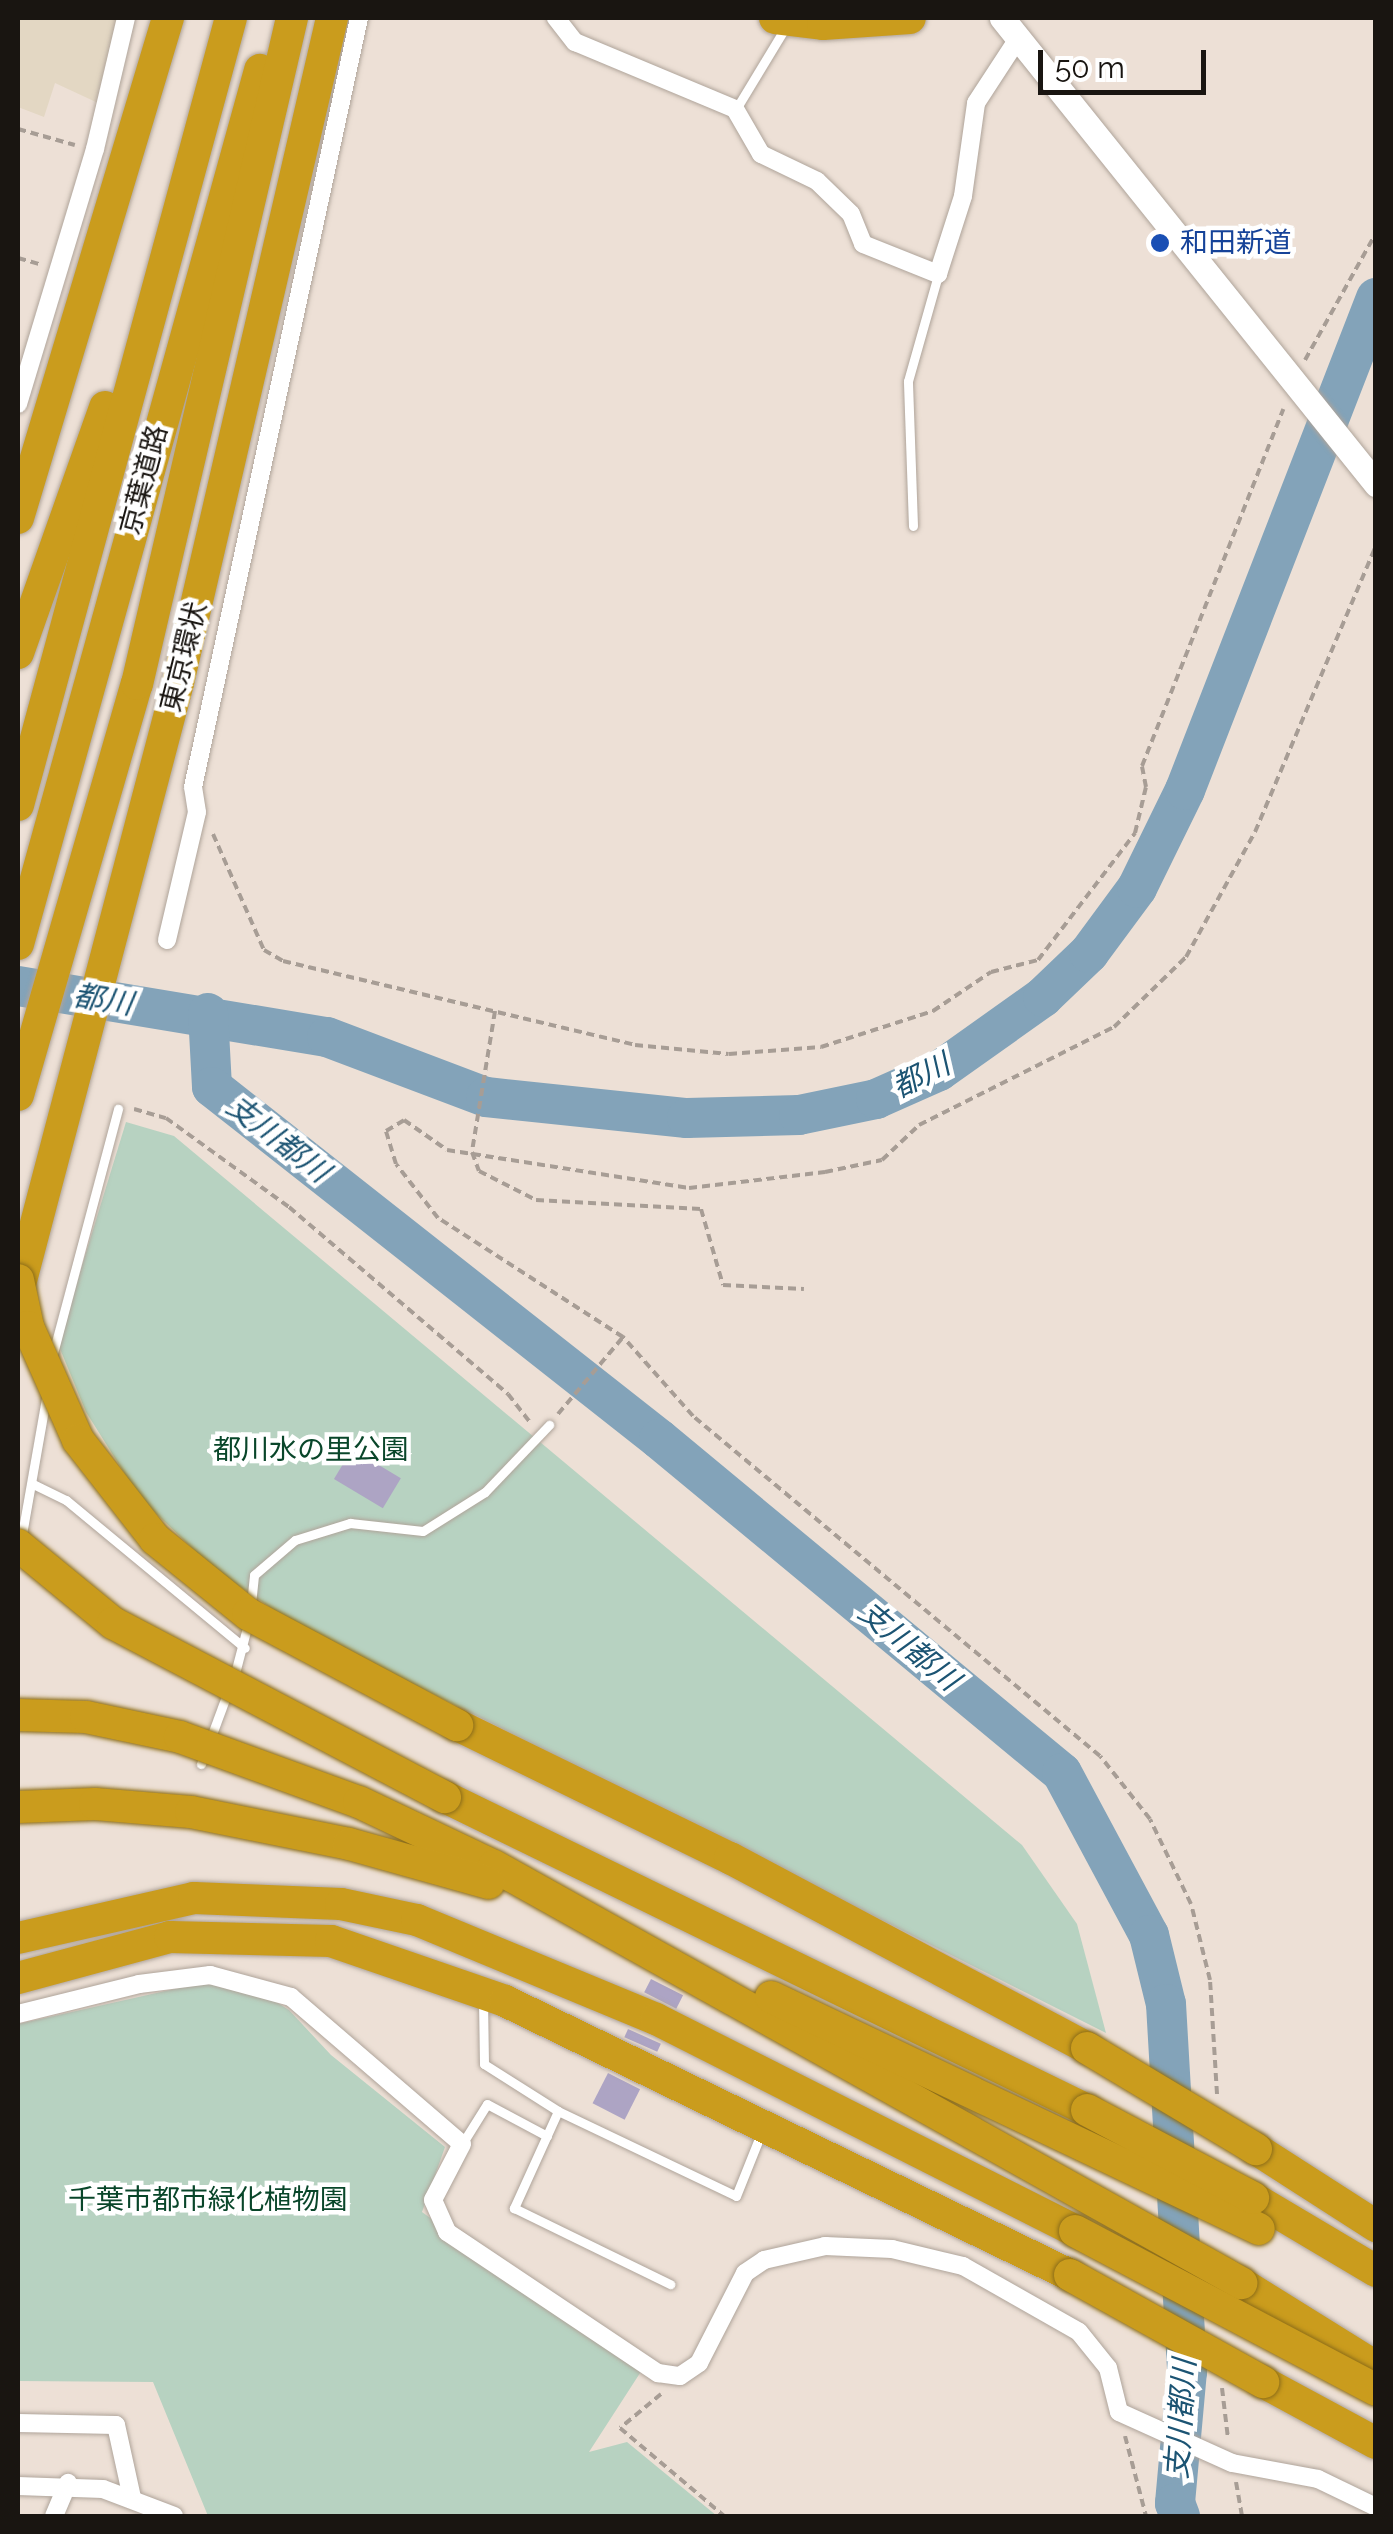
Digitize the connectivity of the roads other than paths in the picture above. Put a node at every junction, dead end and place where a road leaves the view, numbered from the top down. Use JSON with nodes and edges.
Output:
{"nodes":[{"id":1,"x":126,"y":18,"type":"edge"},
{"id":2,"x":168,"y":18,"type":"edge"},
{"id":3,"x":221,"y":18,"type":"edge"},
{"id":4,"x":231,"y":18,"type":"edge"},
{"id":5,"x":275,"y":18,"type":"edge"},
{"id":6,"x":292,"y":18,"type":"edge"},
{"id":7,"x":332,"y":18,"type":"edge"},
{"id":8,"x":359,"y":18,"type":"edge"},
{"id":9,"x":556,"y":18,"type":"edge"},
{"id":10,"x":910,"y":18,"type":"edge"},
{"id":11,"x":1002,"y":18,"type":"edge"},
{"id":12,"x":782,"y":20,"type":"edge"},
{"id":13,"x":1020,"y":37,"type":"junction"},
{"id":14,"x":736,"y":109,"type":"junction"},
{"id":15,"x":938,"y":274,"type":"junction"},
{"id":16,"x":18,"y":404,"type":"edge"},
{"id":17,"x":1376,"y":484,"type":"edge"},
{"id":18,"x":18,"y":518,"type":"edge"},
{"id":19,"x":913,"y":526,"type":"dead end"},
{"id":20,"x":18,"y":653,"type":"edge"},
{"id":21,"x":18,"y":806,"type":"edge"},
{"id":22,"x":168,"y":940,"type":"dead end"},
{"id":23,"x":18,"y":944,"type":"edge"},
{"id":24,"x":18,"y":1095,"type":"edge"},
{"id":25,"x":118,"y":1109,"type":"road end"},
{"id":26,"x":18,"y":1280,"type":"edge"},
{"id":27,"x":18,"y":1292,"type":"edge"},
{"id":28,"x":549,"y":1425,"type":"road end"},
{"id":29,"x":33,"y":1484,"type":"junction"},
{"id":30,"x":18,"y":1545,"type":"edge"},
{"id":31,"x":18,"y":1557,"type":"edge"},
{"id":32,"x":245,"y":1648,"type":"junction"},
{"id":33,"x":18,"y":1715,"type":"edge"},
{"id":34,"x":201,"y":1764,"type":"dead end"},
{"id":35,"x":18,"y":1807,"type":"edge"},
{"id":36,"x":18,"y":1938,"type":"edge"},
{"id":37,"x":18,"y":1978,"type":"edge"},
{"id":38,"x":483,"y":1992,"type":"junction"},
{"id":39,"x":18,"y":2014,"type":"edge"},
{"id":40,"x":558,"y":2111,"type":"junction"},
{"id":41,"x":764,"y":2126,"type":"junction"},
{"id":42,"x":547,"y":2136,"type":"junction"},
{"id":43,"x":462,"y":2144,"type":"junction"},
{"id":44,"x":1256,"y":2213,"type":"junction"},
{"id":45,"x":1376,"y":2226,"type":"edge"},
{"id":46,"x":1376,"y":2270,"type":"edge"},
{"id":47,"x":670,"y":2284,"type":"dead end"},
{"id":48,"x":1376,"y":2295,"type":"edge"},
{"id":49,"x":1376,"y":2367,"type":"edge"},
{"id":50,"x":1376,"y":2390,"type":"edge"},
{"id":51,"x":18,"y":2423,"type":"edge"},
{"id":52,"x":1376,"y":2442,"type":"edge"},
{"id":53,"x":68,"y":2483,"type":"junction"},
{"id":54,"x":18,"y":2486,"type":"edge"},
{"id":55,"x":132,"y":2498,"type":"junction"},
{"id":56,"x":1376,"y":2507,"type":"edge"},
{"id":57,"x":54,"y":2516,"type":"edge"},
{"id":58,"x":174,"y":2516,"type":"edge"}],
"edges":[{"from":1,"to":16,"type":"street"},
{"from":2,"to":18,"type":"highway"},
{"from":3,"to":20,"type":"highway"},
{"from":4,"to":21,"type":"highway","name":"京葉道路"},
{"from":5,"to":23,"type":"highway","name":"京葉道路"},
{"from":6,"to":24,"type":"highway"},
{"from":7,"to":27,"type":"highway","name":"東京環状"},
{"from":8,"to":22,"type":"street"},
{"from":9,"to":14,"type":"street"},
{"from":10,"to":12,"type":"highway"},
{"from":11,"to":13,"type":"street"},
{"from":12,"to":14,"type":"lane"},
{"from":13,"to":15,"type":"street"},
{"from":13,"to":17,"type":"street"},
{"from":14,"to":15,"type":"street"},
{"from":15,"to":19,"type":"lane"},
{"from":25,"to":29,"type":"lane"},
{"from":26,"to":45,"type":"highway","bridge":true},
{"from":28,"to":32,"type":"lane"},
{"from":29,"to":31,"type":"lane"},
{"from":29,"to":32,"type":"lane"},
{"from":30,"to":44,"type":"highway","bridge":true},
{"from":32,"to":34,"type":"lane"},
{"from":33,"to":49,"type":"highway","bridge":true},
{"from":35,"to":44,"type":"highway","bridge":true},
{"from":36,"to":50,"type":"highway","bridge":true},
{"from":37,"to":38,"type":"highway"},
{"from":38,"to":40,"type":"lane"},
{"from":38,"to":41,"type":"highway"},
{"from":39,"to":43,"type":"street"},
{"from":40,"to":41,"type":"lane"},
{"from":40,"to":42,"type":"lane"},
{"from":41,"to":52,"type":"highway","bridge":true},
{"from":42,"to":43,"type":"lane"},
{"from":42,"to":47,"type":"lane"},
{"from":43,"to":56,"type":"street"},
{"from":44,"to":46,"type":"highway"},
{"from":44,"to":48,"type":"highway"},
{"from":51,"to":55,"type":"street"},
{"from":53,"to":54,"type":"street"},
{"from":53,"to":55,"type":"street"},
{"from":53,"to":57,"type":"street"},
{"from":55,"to":58,"type":"street"}]}
